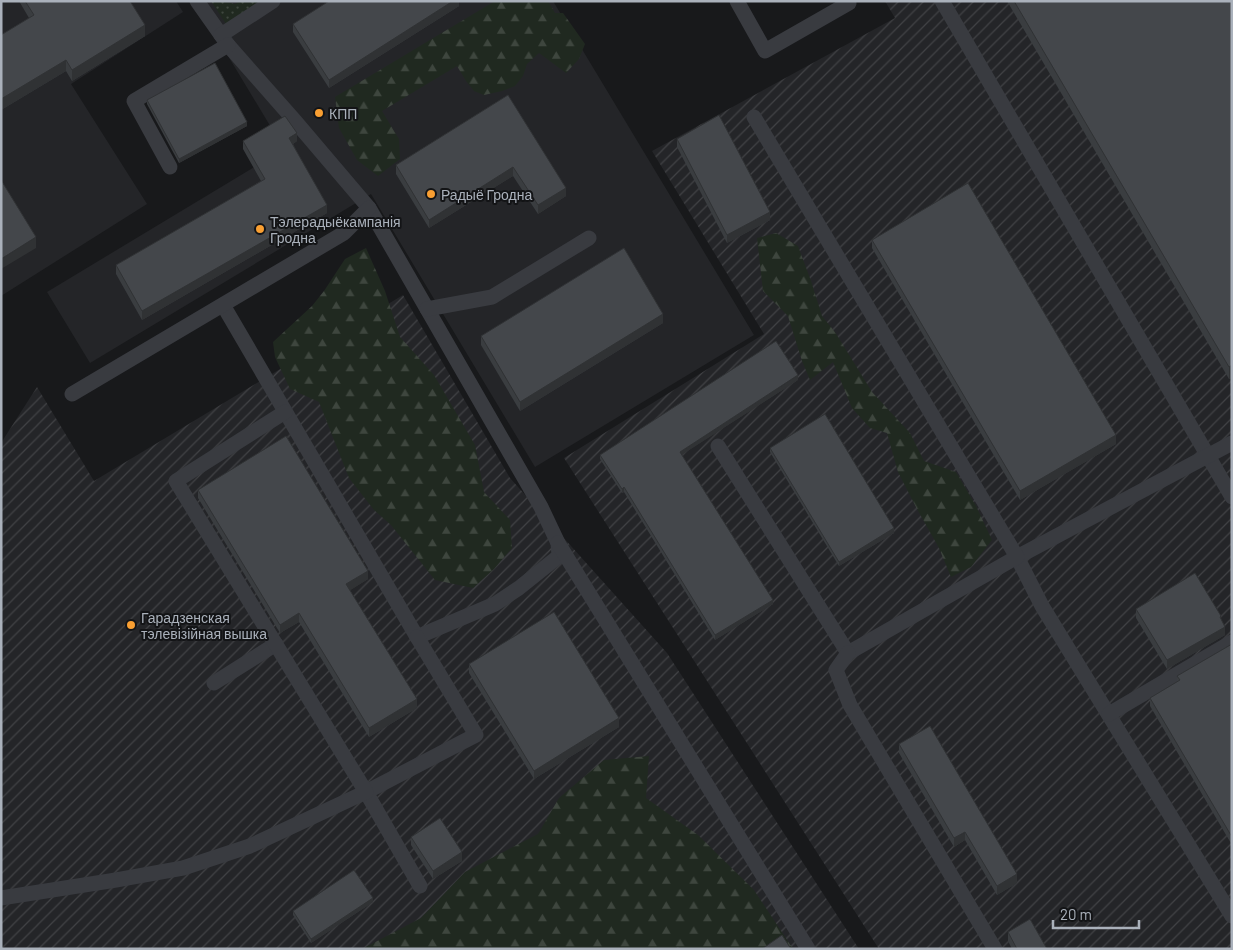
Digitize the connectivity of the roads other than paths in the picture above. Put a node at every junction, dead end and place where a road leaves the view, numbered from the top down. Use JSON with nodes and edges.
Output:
{"nodes":[{"id":1,"x":198,"y":1,"type":"edge"},
{"id":2,"x":273,"y":1,"type":"edge"},
{"id":3,"x":737,"y":1,"type":"edge"},
{"id":4,"x":942,"y":1,"type":"edge"},
{"id":5,"x":849,"y":3,"type":"dead end"},
{"id":6,"x":224,"y":40,"type":"junction"},
{"id":7,"x":754,"y":117,"type":"dead end"},
{"id":8,"x":170,"y":167,"type":"dead end"},
{"id":9,"x":370,"y":208,"type":"junction"},
{"id":10,"x":589,"y":238,"type":"dead end"},
{"id":11,"x":223,"y":305,"type":"junction"},
{"id":12,"x":427,"y":309,"type":"junction"},
{"id":13,"x":72,"y":394,"type":"dead end"},
{"id":14,"x":285,"y":412,"type":"junction"},
{"id":15,"x":1232,"y":443,"type":"edge"},
{"id":16,"x":718,"y":446,"type":"dead end"},
{"id":17,"x":1208,"y":456,"type":"junction"},
{"id":18,"x":1232,"y":497,"type":"edge"},
{"id":19,"x":558,"y":543,"type":"junction"},
{"id":20,"x":1017,"y":557,"type":"junction"},
{"id":21,"x":418,"y":637,"type":"junction"},
{"id":22,"x":1232,"y":642,"type":"edge"},
{"id":23,"x":276,"y":644,"type":"junction"},
{"id":24,"x":848,"y":654,"type":"junction"},
{"id":25,"x":214,"y":683,"type":"dead end"},
{"id":26,"x":1108,"y":714,"type":"junction"},
{"id":27,"x":366,"y":792,"type":"junction"},
{"id":28,"x":420,"y":886,"type":"dead end"},
{"id":29,"x":1,"y":898,"type":"edge"},
{"id":30,"x":1232,"y":916,"type":"edge"},
{"id":31,"x":808,"y":949,"type":"edge"},
{"id":32,"x":995,"y":949,"type":"edge"}],
"edges":[{"from":1,"to":6,"type":"lane"},
{"from":2,"to":6,"type":"lane"},
{"from":3,"to":5,"type":"lane"},
{"from":4,"to":17,"type":"lane"},
{"from":6,"to":8,"type":"lane"},
{"from":6,"to":9,"type":"lane"},
{"from":7,"to":20,"type":"lane"},
{"from":9,"to":11,"type":"lane"},
{"from":9,"to":12,"type":"lane"},
{"from":10,"to":12,"type":"lane"},
{"from":11,"to":13,"type":"lane"},
{"from":11,"to":14,"type":"lane"},
{"from":12,"to":19,"type":"lane"},
{"from":14,"to":21,"type":"lane"},
{"from":14,"to":23,"type":"lane"},
{"from":15,"to":17,"type":"lane"},
{"from":16,"to":24,"type":"lane"},
{"from":17,"to":18,"type":"lane"},
{"from":17,"to":20,"type":"lane"},
{"from":19,"to":21,"type":"lane"},
{"from":19,"to":31,"type":"lane"},
{"from":20,"to":24,"type":"lane"},
{"from":20,"to":26,"type":"lane"},
{"from":21,"to":27,"type":"lane"},
{"from":22,"to":26,"type":"lane"},
{"from":23,"to":25,"type":"lane"},
{"from":23,"to":27,"type":"lane"},
{"from":24,"to":32,"type":"lane"},
{"from":26,"to":30,"type":"lane"},
{"from":27,"to":28,"type":"lane"},
{"from":27,"to":29,"type":"lane"}]}
